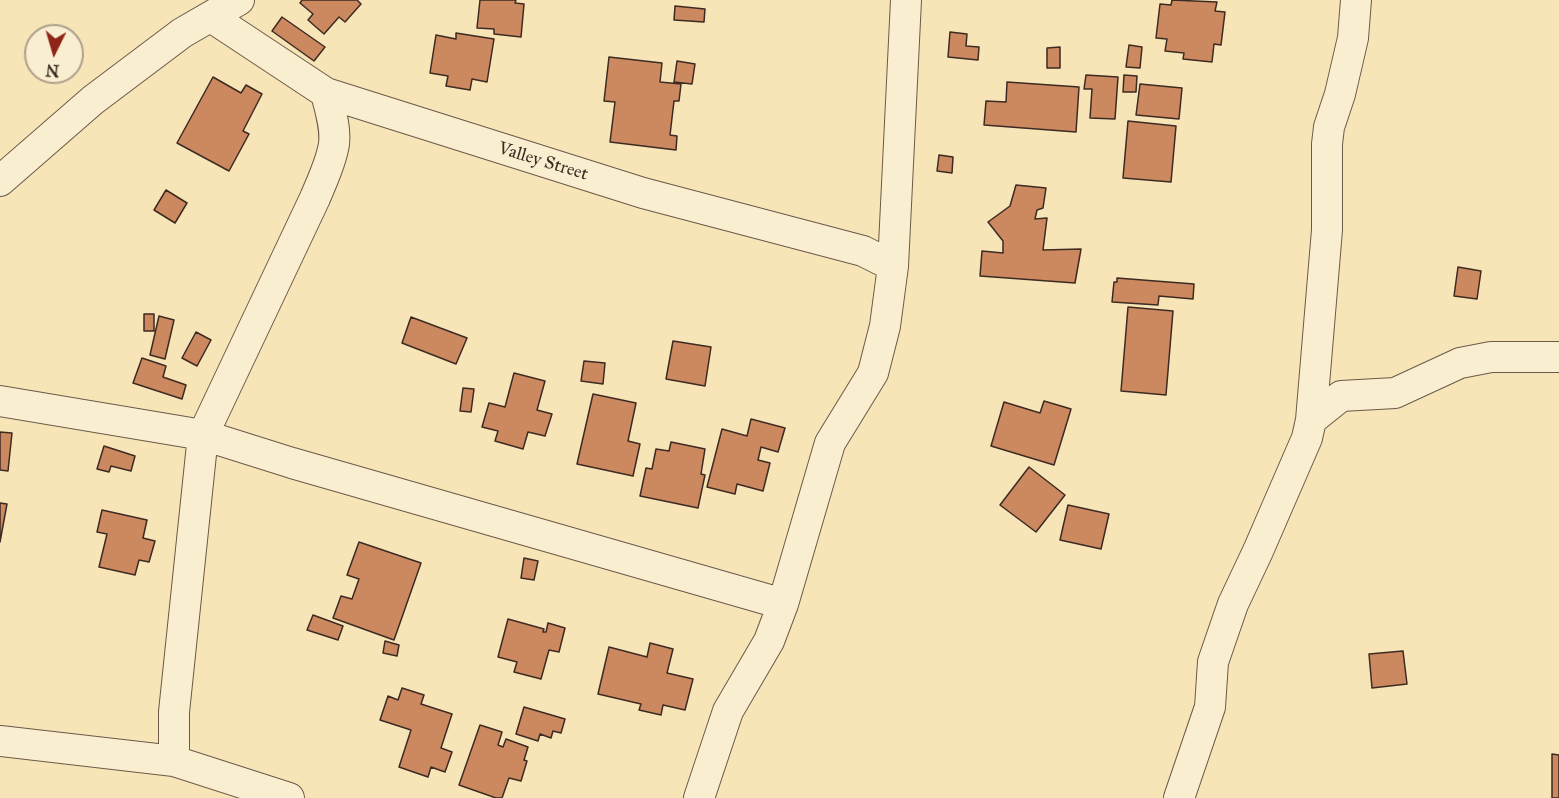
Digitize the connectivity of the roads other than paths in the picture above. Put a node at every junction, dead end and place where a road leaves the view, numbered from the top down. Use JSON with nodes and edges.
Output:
{"nodes":[{"id":1,"x":239,"y":0,"type":"edge"},
{"id":2,"x":906,"y":0,"type":"edge"},
{"id":3,"x":1356,"y":0,"type":"edge"},
{"id":4,"x":212,"y":17,"type":"junction"},
{"id":5,"x":326,"y":93,"type":"junction"},
{"id":6,"x":0,"y":181,"type":"edge"},
{"id":7,"x":893,"y":266,"type":"junction"},
{"id":8,"x":1559,"y":357,"type":"edge"},
{"id":9,"x":0,"y":401,"type":"edge"},
{"id":10,"x":1311,"y":420,"type":"junction"},
{"id":11,"x":203,"y":435,"type":"junction"},
{"id":12,"x":783,"y":604,"type":"junction"},
{"id":13,"x":0,"y":741,"type":"edge"},
{"id":14,"x":174,"y":761,"type":"junction"},
{"id":15,"x":289,"y":798,"type":"edge"},
{"id":16,"x":699,"y":798,"type":"edge"},
{"id":17,"x":1179,"y":798,"type":"edge"}],
"edges":[{"from":1,"to":4,"type":"street"},
{"from":2,"to":7,"type":"street"},
{"from":3,"to":10,"type":"street"},
{"from":4,"to":5,"type":"street","name":"Valley Street"},
{"from":4,"to":6,"type":"street"},
{"from":5,"to":7,"type":"street","name":"Valley Street"},
{"from":5,"to":11,"type":"street"},
{"from":7,"to":12,"type":"street"},
{"from":8,"to":10,"type":"street"},
{"from":9,"to":11,"type":"street"},
{"from":10,"to":17,"type":"street"},
{"from":11,"to":12,"type":"street"},
{"from":11,"to":14,"type":"street"},
{"from":12,"to":16,"type":"street"},
{"from":13,"to":14,"type":"street"},
{"from":14,"to":15,"type":"street"}]}
